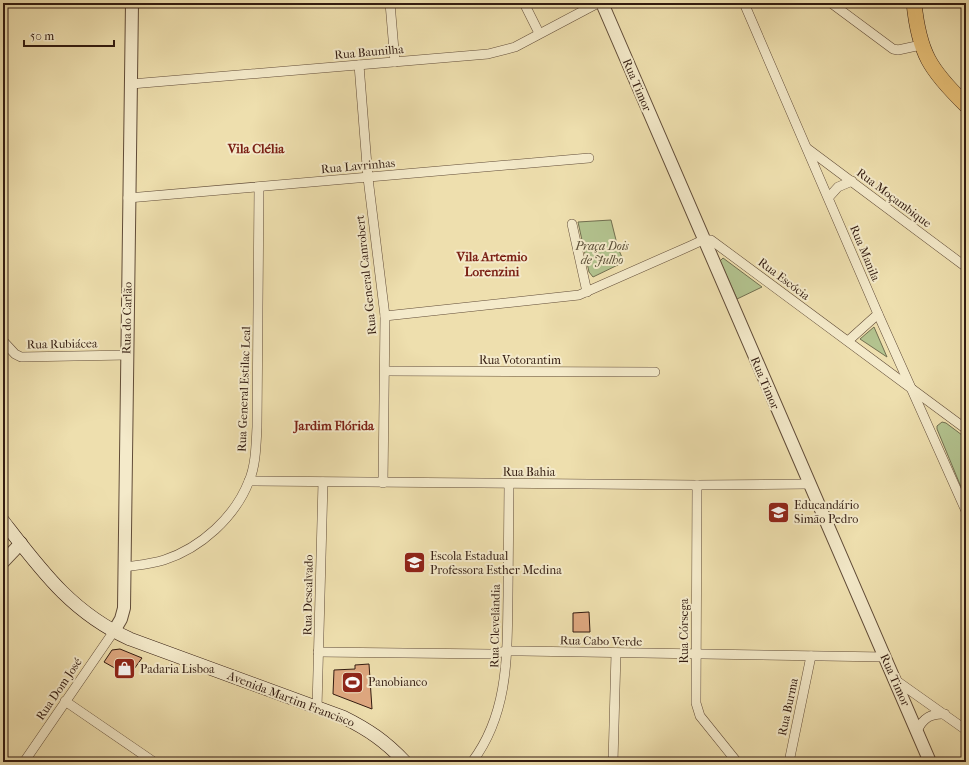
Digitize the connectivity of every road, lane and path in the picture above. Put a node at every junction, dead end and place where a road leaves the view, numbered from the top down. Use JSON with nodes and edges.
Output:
{"nodes":[{"id":1,"x":132,"y":3,"type":"edge"},
{"id":2,"x":390,"y":3,"type":"edge"},
{"id":3,"x":524,"y":3,"type":"edge"},
{"id":4,"x":598,"y":3,"type":"edge"},
{"id":5,"x":602,"y":3,"type":"edge"},
{"id":6,"x":744,"y":3,"type":"edge"},
{"id":7,"x":831,"y":3,"type":"edge"},
{"id":8,"x":914,"y":3,"type":"edge"},
{"id":9,"x":538,"y":33,"type":"junction"},
{"id":10,"x":921,"y":45,"type":"junction"},
{"id":11,"x":395,"y":62,"type":"junction"},
{"id":12,"x":359,"y":65,"type":"junction"},
{"id":13,"x":131,"y":84,"type":"junction"},
{"id":14,"x":966,"y":105,"type":"edge"},
{"id":15,"x":807,"y":148,"type":"junction"},
{"id":16,"x":589,"y":158,"type":"dead end"},
{"id":17,"x":368,"y":178,"type":"junction"},
{"id":18,"x":852,"y":181,"type":"junction"},
{"id":19,"x":259,"y":186,"type":"junction"},
{"id":20,"x":828,"y":197,"type":"junction"},
{"id":21,"x":128,"y":198,"type":"junction"},
{"id":22,"x":572,"y":224,"type":"dead end"},
{"id":23,"x":703,"y":240,"type":"junction"},
{"id":24,"x":966,"y":266,"type":"edge"},
{"id":25,"x":587,"y":292,"type":"junction"},
{"id":26,"x":878,"y":314,"type":"junction"},
{"id":27,"x":385,"y":316,"type":"junction"},
{"id":28,"x":3,"y":341,"type":"edge"},
{"id":29,"x":848,"y":341,"type":"junction"},
{"id":30,"x":127,"y":355,"type":"junction"},
{"id":31,"x":385,"y":371,"type":"junction"},
{"id":32,"x":655,"y":372,"type":"dead end"},
{"id":33,"x":911,"y":388,"type":"junction"},
{"id":34,"x":966,"y":429,"type":"edge"},
{"id":35,"x":249,"y":481,"type":"junction"},
{"id":36,"x":322,"y":482,"type":"junction"},
{"id":37,"x":383,"y":483,"type":"junction"},
{"id":38,"x":509,"y":484,"type":"junction"},
{"id":39,"x":809,"y":484,"type":"junction"},
{"id":40,"x":697,"y":485,"type":"junction"},
{"id":41,"x":966,"y":510,"type":"edge"},
{"id":42,"x":3,"y":521,"type":"edge"},
{"id":43,"x":21,"y":543,"type":"junction"},
{"id":44,"x":3,"y":562,"type":"edge"},
{"id":45,"x":125,"y":567,"type":"junction"},
{"id":46,"x":114,"y":631,"type":"junction"},
{"id":47,"x":507,"y":651,"type":"junction"},
{"id":48,"x":318,"y":652,"type":"junction"},
{"id":49,"x":616,"y":653,"type":"junction"},
{"id":50,"x":696,"y":654,"type":"junction"},
{"id":51,"x":811,"y":656,"type":"junction"},
{"id":52,"x":885,"y":657,"type":"junction"},
{"id":53,"x":894,"y":679,"type":"junction"},
{"id":54,"x":66,"y":701,"type":"junction"},
{"id":55,"x":317,"y":708,"type":"junction"},
{"id":56,"x":945,"y":714,"type":"junction"},
{"id":57,"x":966,"y":730,"type":"edge"},
{"id":58,"x":917,"y":731,"type":"junction"},
{"id":59,"x":24,"y":762,"type":"edge"},
{"id":60,"x":154,"y":762,"type":"edge"},
{"id":61,"x":405,"y":762,"type":"edge"},
{"id":62,"x":472,"y":762,"type":"edge"},
{"id":63,"x":613,"y":762,"type":"edge"},
{"id":64,"x":737,"y":762,"type":"edge"},
{"id":65,"x":789,"y":762,"type":"edge"},
{"id":66,"x":930,"y":762,"type":"edge"}],
"edges":[{"from":1,"to":13,"type":"street","name":"Rua do Carlão"},
{"from":2,"to":11,"type":"street"},
{"from":3,"to":9,"type":"street"},
{"from":4,"to":9,"type":"street","name":"Rua Baunilha"},
{"from":5,"to":23,"type":"street","name":"Rua Timor"},
{"from":6,"to":15,"type":"street","name":"Rua Manila"},
{"from":7,"to":10,"type":"street"},
{"from":8,"to":10,"type":"main road"},
{"from":9,"to":11,"type":"street","name":"Rua Baunilha"},
{"from":10,"to":14,"type":"main road"},
{"from":11,"to":12,"type":"street","name":"Rua Baunilha"},
{"from":12,"to":13,"type":"street","name":"Rua Baunilha"},
{"from":12,"to":17,"type":"street","name":"Rua General Canrobert"},
{"from":13,"to":21,"type":"street","name":"Rua do Carlão"},
{"from":15,"to":18,"type":"street","name":"Rua Moçambique"},
{"from":15,"to":20,"type":"street","name":"Rua Manila"},
{"from":16,"to":17,"type":"street","name":"Rua Lavrinhas"},
{"from":17,"to":19,"type":"street","name":"Rua Lavrinhas"},
{"from":17,"to":27,"type":"street","name":"Rua General Canrobert"},
{"from":18,"to":20,"type":"street"},
{"from":18,"to":24,"type":"street","name":"Rua Moçambique"},
{"from":19,"to":21,"type":"street","name":"Rua Lavrinhas"},
{"from":19,"to":35,"type":"street","name":"Rua General Estilac Leal"},
{"from":20,"to":26,"type":"street","name":"Rua Manila"},
{"from":21,"to":30,"type":"street","name":"Rua do Carlão"},
{"from":22,"to":25,"type":"street"},
{"from":23,"to":25,"type":"street"},
{"from":23,"to":29,"type":"street","name":"Rua Escócia"},
{"from":23,"to":39,"type":"street","name":"Rua Timor"},
{"from":25,"to":27,"type":"street"},
{"from":26,"to":29,"type":"street"},
{"from":26,"to":33,"type":"street","name":"Rua Manila"},
{"from":27,"to":31,"type":"street","name":"Rua General Canrobert"},
{"from":28,"to":30,"type":"street","name":"Rua Rubiácea"},
{"from":29,"to":33,"type":"street","name":"Rua Escócia"},
{"from":30,"to":45,"type":"street","name":"Rua do Carlão"},
{"from":31,"to":32,"type":"street","name":"Rua Votorantim"},
{"from":31,"to":37,"type":"street","name":"Rua General Canrobert"},
{"from":33,"to":34,"type":"street","name":"Rua Escócia"},
{"from":33,"to":41,"type":"street","name":"Rua Manila"},
{"from":35,"to":36,"type":"street","name":"Rua Bahia"},
{"from":35,"to":45,"type":"street","name":"Rua General Estilac Leal"},
{"from":36,"to":37,"type":"street","name":"Rua Bahia"},
{"from":36,"to":48,"type":"street","name":"Rua Descalvado"},
{"from":37,"to":38,"type":"street","name":"Rua Bahia"},
{"from":38,"to":40,"type":"street","name":"Rua Bahia"},
{"from":38,"to":47,"type":"street","name":"Rua Clevelândia"},
{"from":39,"to":40,"type":"street","name":"Rua Bahia"},
{"from":39,"to":52,"type":"street","name":"Rua Timor"},
{"from":40,"to":50,"type":"street","name":"Rua Córsega"},
{"from":42,"to":43,"type":"main road","name":"Avenida Martim Francisco"},
{"from":43,"to":44,"type":"street"},
{"from":43,"to":46,"type":"main road","name":"Avenida Martim Francisco"},
{"from":45,"to":46,"type":"street","name":"Rua do Carlão"},
{"from":46,"to":54,"type":"street","name":"Rua Dom José"},
{"from":46,"to":55,"type":"main road","name":"Avenida Martim Francisco"},
{"from":47,"to":48,"type":"street","name":"Rua Cabo Verde"},
{"from":47,"to":49,"type":"street","name":"Rua Cabo Verde"},
{"from":47,"to":62,"type":"street","name":"Rua Clevelândia"},
{"from":48,"to":55,"type":"street","name":"Rua Descalvado"},
{"from":49,"to":50,"type":"street","name":"Rua Cabo Verde"},
{"from":49,"to":63,"type":"street"},
{"from":50,"to":51,"type":"street","name":"Rua Cabo Verde"},
{"from":50,"to":64,"type":"street","name":"Rua Córsega"},
{"from":51,"to":52,"type":"street","name":"Rua Cabo Verde"},
{"from":51,"to":65,"type":"street","name":"Rua Burma"},
{"from":52,"to":53,"type":"street","name":"Rua Timor"},
{"from":53,"to":56,"type":"street"},
{"from":53,"to":58,"type":"street","name":"Rua Timor"},
{"from":54,"to":59,"type":"street","name":"Rua Dom José"},
{"from":54,"to":60,"type":"street"},
{"from":55,"to":61,"type":"main road","name":"Avenida Martim Francisco"},
{"from":56,"to":57,"type":"street"},
{"from":56,"to":58,"type":"street"},
{"from":58,"to":66,"type":"street","name":"Rua Timor"}]}
